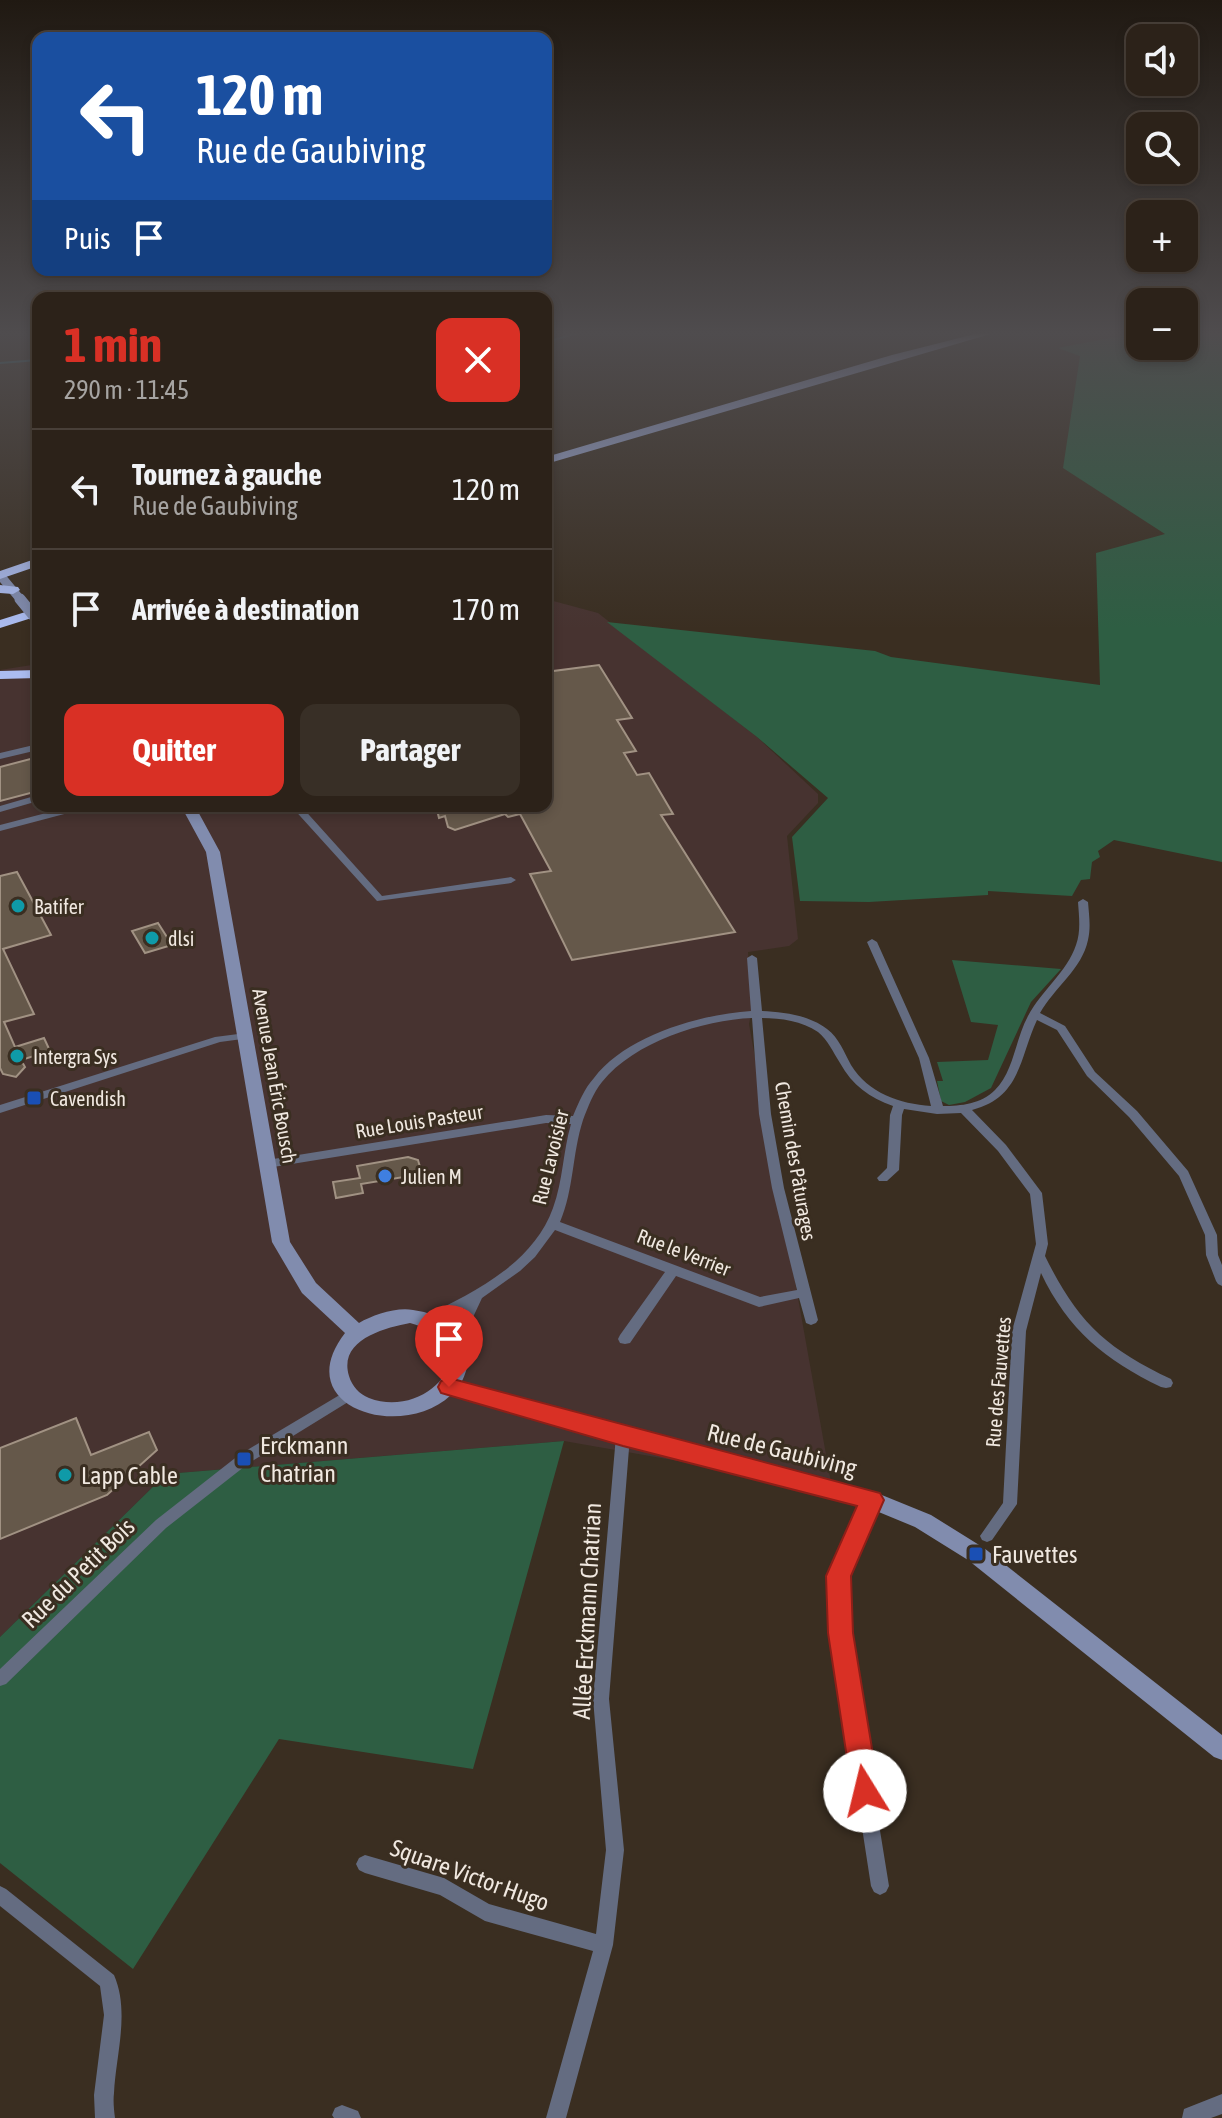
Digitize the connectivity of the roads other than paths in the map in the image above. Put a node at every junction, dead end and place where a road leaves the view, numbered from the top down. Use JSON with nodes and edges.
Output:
{"nodes":[{"id":1,"x":633,"y":432,"type":"edge"},
{"id":2,"x":637,"y":432,"type":"edge"},
{"id":3,"x":552,"y":456,"type":"edge"},
{"id":4,"x":552,"y":456,"type":"edge"},
{"id":5,"x":0,"y":560,"type":"edge"},
{"id":6,"x":32,"y":562,"type":"edge"},
{"id":7,"x":32,"y":564,"type":"edge"},
{"id":8,"x":0,"y":575,"type":"edge"},
{"id":9,"x":11,"y":593,"type":"edge"},
{"id":10,"x":32,"y":611,"type":"edge"},
{"id":11,"x":32,"y":615,"type":"edge"},
{"id":12,"x":0,"y":621,"type":"edge"},
{"id":13,"x":32,"y":673,"type":"edge"},
{"id":14,"x":0,"y":675,"type":"edge"},
{"id":15,"x":32,"y":748,"type":"edge"},
{"id":16,"x":0,"y":756,"type":"edge"},
{"id":17,"x":32,"y":800,"type":"edge"},
{"id":18,"x":0,"y":809,"type":"edge"},
{"id":19,"x":61,"y":812,"type":"edge"},
{"id":20,"x":191,"y":812,"type":"edge"},
{"id":21,"x":301,"y":812,"type":"edge"},
{"id":22,"x":0,"y":828,"type":"edge"},
{"id":23,"x":511,"y":880,"type":"dead end"},
{"id":24,"x":1083,"y":902,"type":"dead end"},
{"id":25,"x":872,"y":942,"type":"dead end"},
{"id":26,"x":752,"y":958,"type":"dead end"},
{"id":27,"x":1034,"y":1014,"type":"junction"},
{"id":28,"x":758,"y":1015,"type":"junction"},
{"id":29,"x":246,"y":1036,"type":"junction"},
{"id":30,"x":899,"y":1106,"type":"junction"},
{"id":31,"x":0,"y":1109,"type":"edge"},
{"id":32,"x":964,"y":1109,"type":"junction"},
{"id":33,"x":938,"y":1110,"type":"junction"},
{"id":34,"x":577,"y":1120,"type":"junction"},
{"id":35,"x":267,"y":1164,"type":"junction"},
{"id":36,"x":883,"y":1178,"type":"dead end"},
{"id":37,"x":553,"y":1224,"type":"junction"},
{"id":38,"x":1039,"y":1257,"type":"junction"},
{"id":39,"x":674,"y":1269,"type":"junction"},
{"id":40,"x":1222,"y":1281,"type":"edge"},
{"id":41,"x":803,"y":1293,"type":"junction"},
{"id":42,"x":477,"y":1297,"type":"junction"},
{"id":43,"x":428,"y":1320,"type":"junction"},
{"id":44,"x":811,"y":1320,"type":"dead end"},
{"id":45,"x":356,"y":1332,"type":"junction"},
{"id":46,"x":625,"y":1339,"type":"dead end"},
{"id":47,"x":455,"y":1341,"type":"junction"},
{"id":48,"x":1166,"y":1383,"type":"dead end"},
{"id":49,"x":449,"y":1387,"type":"junction"},
{"id":50,"x":348,"y":1395,"type":"junction"},
{"id":51,"x":623,"y":1436,"type":"junction"},
{"id":52,"x":872,"y":1500,"type":"junction"},
{"id":53,"x":987,"y":1536,"type":"dead end"},
{"id":54,"x":0,"y":1679,"type":"edge"},
{"id":55,"x":1222,"y":1749,"type":"edge"},
{"id":56,"x":365,"y":1864,"type":"dead end"},
{"id":57,"x":880,"y":1886,"type":"dead end"},
{"id":58,"x":0,"y":1895,"type":"edge"},
{"id":59,"x":604,"y":1945,"type":"junction"},
{"id":60,"x":1222,"y":2104,"type":"edge"},
{"id":61,"x":1191,"y":2116,"type":"dead end"},
{"id":62,"x":105,"y":2118,"type":"edge"},
{"id":63,"x":556,"y":2118,"type":"edge"}],
"edges":[{"from":1,"to":3,"type":"highway"},
{"from":2,"to":4,"type":"highway"},
{"from":5,"to":6,"type":"highway"},
{"from":7,"to":8,"type":"highway"},
{"from":8,"to":9,"type":"main road"},
{"from":9,"to":11,"type":"main road","bridge":true},
{"from":10,"to":12,"type":"highway"},
{"from":13,"to":14,"type":"highway"},
{"from":15,"to":16,"type":"street"},
{"from":17,"to":18,"type":"street"},
{"from":19,"to":22,"type":"street"},
{"from":20,"to":29,"type":"main road","name":"Avenue Jean Éric Bousch"},
{"from":21,"to":23,"type":"street"},
{"from":24,"to":27,"type":"street"},
{"from":25,"to":33,"type":"street"},
{"from":26,"to":28,"type":"street","name":"Chemin des Pâturages"},
{"from":27,"to":32,"type":"street"},
{"from":27,"to":40,"type":"street"},
{"from":28,"to":30,"type":"street","name":"Rue Lavoisier"},
{"from":28,"to":34,"type":"street","name":"Rue Lavoisier"},
{"from":28,"to":41,"type":"street","name":"Chemin des Pâturages"},
{"from":29,"to":31,"type":"street"},
{"from":29,"to":35,"type":"main road","name":"Avenue Jean Éric Bousch"},
{"from":30,"to":33,"type":"street"},
{"from":30,"to":36,"type":"street"},
{"from":32,"to":33,"type":"street"},
{"from":32,"to":38,"type":"street","name":"Rue des Fauvettes"},
{"from":34,"to":35,"type":"street","name":"Rue Louis Pasteur"},
{"from":34,"to":37,"type":"street","name":"Rue Lavoisier"},
{"from":35,"to":45,"type":"main road","name":"Avenue Jean Éric Bousch"},
{"from":37,"to":39,"type":"street","name":"Rue le Verrier"},
{"from":37,"to":42,"type":"street","name":"Rue Lavoisier"},
{"from":38,"to":48,"type":"street"},
{"from":38,"to":53,"type":"street","name":"Rue des Fauvettes"},
{"from":39,"to":41,"type":"street","name":"Rue le Verrier"},
{"from":39,"to":46,"type":"street"},
{"from":41,"to":44,"type":"street","name":"Chemin des Pâturages"},
{"from":42,"to":43,"type":"street","name":"Rue Lavoisier"},
{"from":42,"to":47,"type":"street","name":"Rue Lavoisier"},
{"from":43,"to":45,"type":"main road"},
{"from":43,"to":47,"type":"main road"},
{"from":45,"to":50,"type":"main road"},
{"from":47,"to":49,"type":"main road"},
{"from":49,"to":50,"type":"main road"},
{"from":49,"to":51,"type":"main road","name":"Rue de Gaubiving"},
{"from":50,"to":54,"type":"street","name":"Rue du Petit Bois"},
{"from":51,"to":52,"type":"main road","name":"Rue de Gaubiving"},
{"from":51,"to":59,"type":"street","name":"Allée Erckmann Chatrian"},
{"from":52,"to":55,"type":"main road","name":"Rue de Gaubiving"},
{"from":52,"to":57,"type":"street"},
{"from":56,"to":59,"type":"street","name":"Square Victor Hugo"},
{"from":58,"to":62,"type":"street"},
{"from":59,"to":63,"type":"street","name":"Allée Erckmann Chatrian"},
{"from":60,"to":61,"type":"street"}]}
